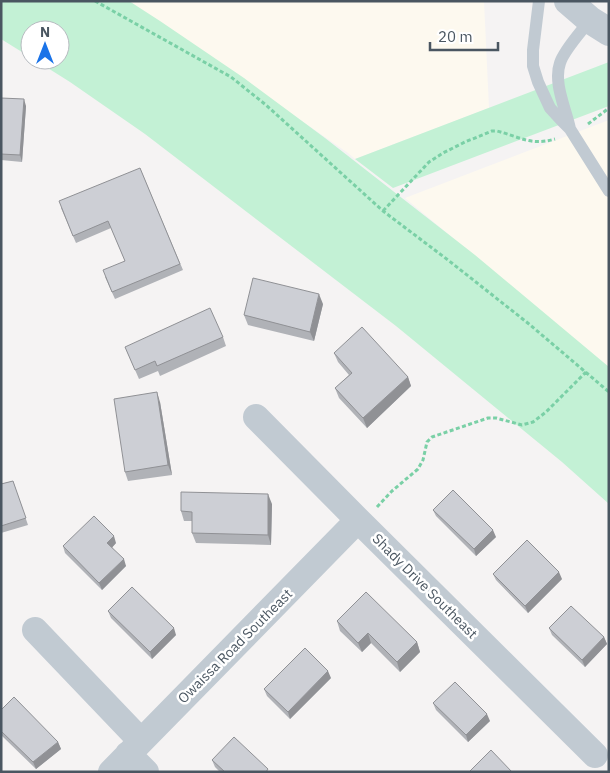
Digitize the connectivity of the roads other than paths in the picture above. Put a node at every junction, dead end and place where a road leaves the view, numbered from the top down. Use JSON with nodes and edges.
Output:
{"nodes":[{"id":1,"x":539,"y":1,"type":"edge"},
{"id":2,"x":568,"y":1,"type":"edge"},
{"id":3,"x":599,"y":26,"type":"edge"},
{"id":4,"x":565,"y":133,"type":"junction"},
{"id":5,"x":609,"y":192,"type":"edge"},
{"id":6,"x":256,"y":416,"type":"dead end"},
{"id":7,"x":360,"y":522,"type":"junction"},
{"id":8,"x":35,"y":630,"type":"dead end"},
{"id":9,"x":595,"y":755,"type":"dead end"},
{"id":10,"x":132,"y":760,"type":"edge"}],
"edges":[{"from":1,"to":4,"type":"lane"},
{"from":2,"to":3,"type":"street"},
{"from":3,"to":4,"type":"lane"},
{"from":4,"to":5,"type":"lane"},
{"from":6,"to":7,"type":"street","name":"Shady Drive Southeast"},
{"from":7,"to":9,"type":"street","name":"Shady Drive Southeast"},
{"from":7,"to":10,"type":"street","name":"Owaissa Road Southeast"},
{"from":8,"to":10,"type":"street"}]}
